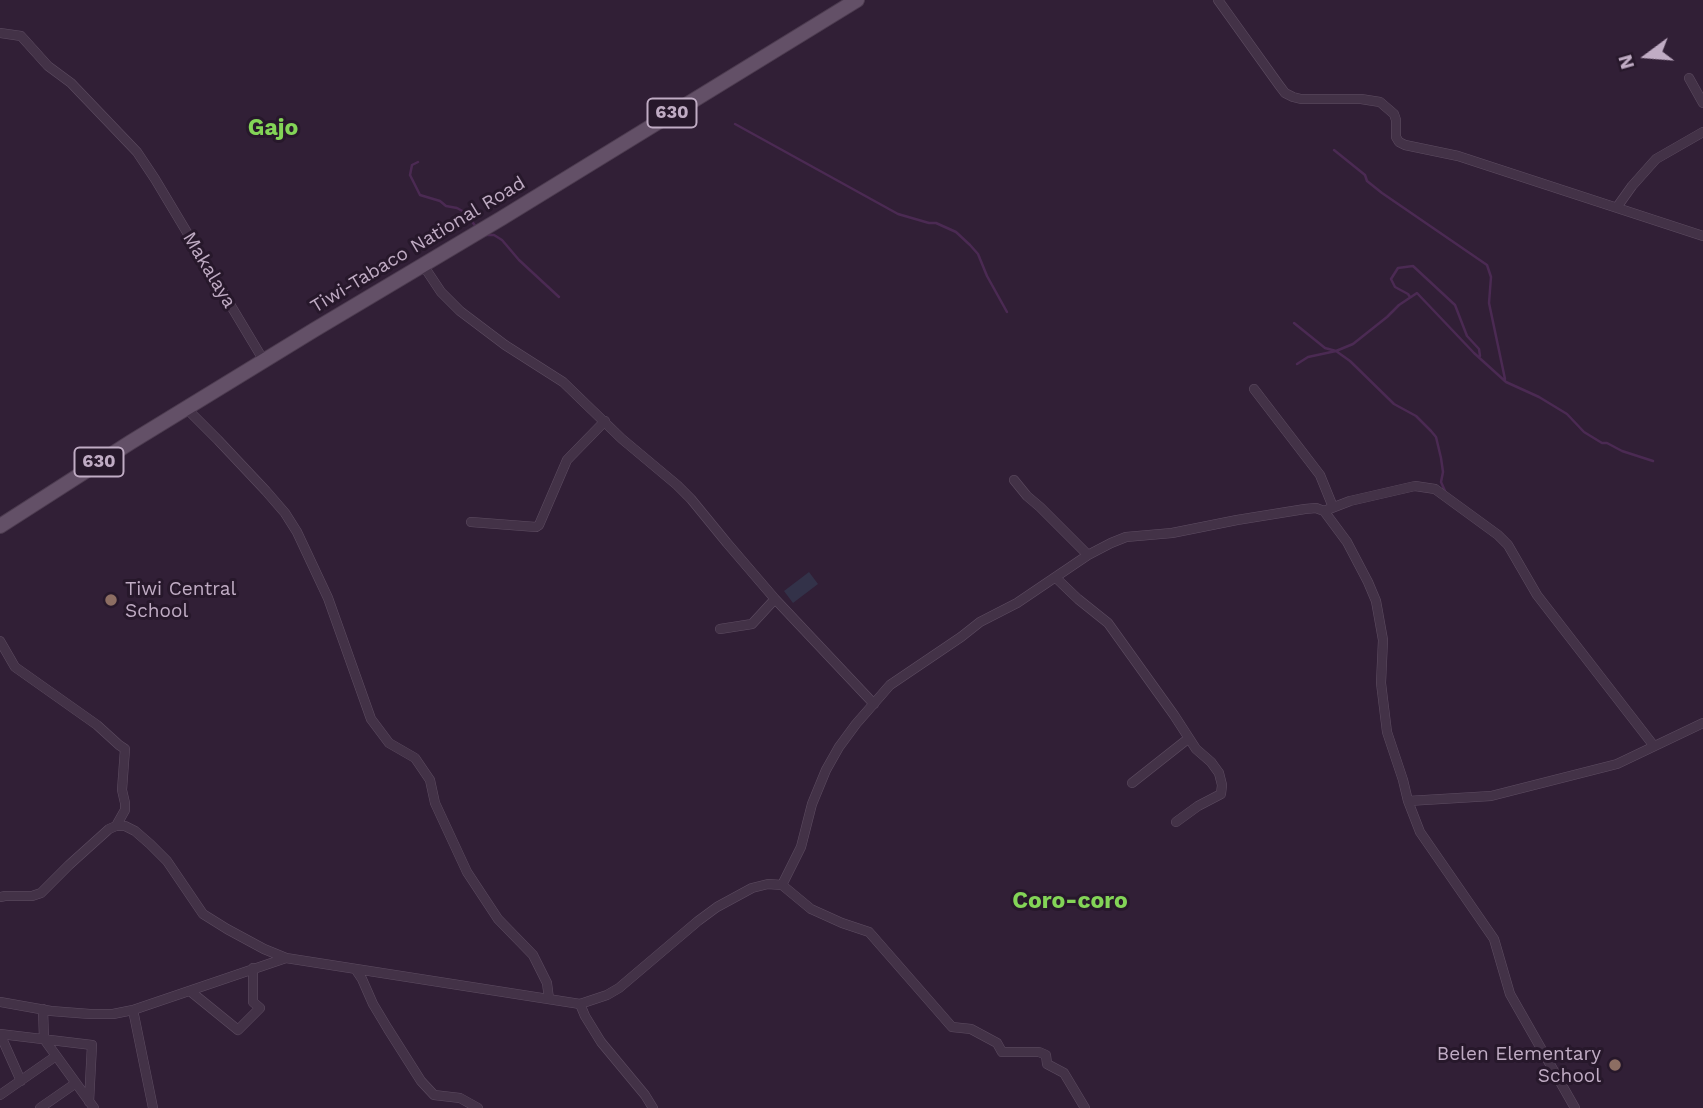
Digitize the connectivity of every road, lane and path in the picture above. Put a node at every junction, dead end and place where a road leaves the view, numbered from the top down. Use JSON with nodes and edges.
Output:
{"nodes":[{"id":1,"x":857,"y":0,"type":"edge"},
{"id":2,"x":1218,"y":0,"type":"edge"},
{"id":3,"x":0,"y":33,"type":"edge"},
{"id":4,"x":1689,"y":78,"type":"dead end"},
{"id":5,"x":1703,"y":103,"type":"edge"},
{"id":6,"x":1703,"y":132,"type":"edge"},
{"id":7,"x":1617,"y":207,"type":"junction"},
{"id":8,"x":1703,"y":236,"type":"edge"},
{"id":9,"x":423,"y":265,"type":"junction"},
{"id":10,"x":264,"y":360,"type":"junction"},
{"id":11,"x":1254,"y":389,"type":"dead end"},
{"id":12,"x":186,"y":408,"type":"junction"},
{"id":13,"x":605,"y":421,"type":"junction"},
{"id":14,"x":1014,"y":480,"type":"dead end"},
{"id":15,"x":1329,"y":509,"type":"junction"},
{"id":16,"x":471,"y":522,"type":"dead end"},
{"id":17,"x":0,"y":526,"type":"edge"},
{"id":18,"x":1088,"y":555,"type":"junction"},
{"id":19,"x":1056,"y":578,"type":"junction"},
{"id":20,"x":775,"y":600,"type":"junction"},
{"id":21,"x":720,"y":629,"type":"dead end"},
{"id":22,"x":0,"y":641,"type":"edge"},
{"id":23,"x":874,"y":704,"type":"junction"},
{"id":24,"x":1703,"y":723,"type":"edge"},
{"id":25,"x":1189,"y":738,"type":"junction"},
{"id":26,"x":1654,"y":746,"type":"junction"},
{"id":27,"x":1132,"y":783,"type":"dead end"},
{"id":28,"x":1408,"y":801,"type":"junction"},
{"id":29,"x":1176,"y":822,"type":"dead end"},
{"id":30,"x":116,"y":826,"type":"junction"},
{"id":31,"x":782,"y":885,"type":"junction"},
{"id":32,"x":0,"y":897,"type":"edge"},
{"id":33,"x":286,"y":958,"type":"junction"},
{"id":34,"x":253,"y":968,"type":"junction"},
{"id":35,"x":356,"y":970,"type":"junction"},
{"id":36,"x":190,"y":990,"type":"junction"},
{"id":37,"x":549,"y":999,"type":"junction"},
{"id":38,"x":0,"y":1002,"type":"edge"},
{"id":39,"x":580,"y":1004,"type":"junction"},
{"id":40,"x":43,"y":1009,"type":"junction"},
{"id":41,"x":133,"y":1010,"type":"junction"},
{"id":42,"x":44,"y":1039,"type":"junction"},
{"id":43,"x":56,"y":1056,"type":"junction"},
{"id":44,"x":21,"y":1080,"type":"junction"},
{"id":45,"x":76,"y":1083,"type":"junction"},
{"id":46,"x":0,"y":1095,"type":"edge"},
{"id":47,"x":92,"y":1105,"type":"edge"},
{"id":48,"x":40,"y":1108,"type":"edge"},
{"id":49,"x":153,"y":1108,"type":"edge"},
{"id":50,"x":478,"y":1108,"type":"edge"},
{"id":51,"x":653,"y":1108,"type":"edge"},
{"id":52,"x":1085,"y":1108,"type":"edge"},
{"id":53,"x":1575,"y":1108,"type":"edge"}],
"edges":[{"from":1,"to":9,"type":"main road","name":"Tiwi-Tabaco National Road","number":"630"},
{"from":2,"to":7,"type":"street"},
{"from":3,"to":10,"type":"street","name":"Makalaya"},
{"from":4,"to":5,"type":"street"},
{"from":6,"to":7,"type":"street"},
{"from":7,"to":8,"type":"street"},
{"from":9,"to":10,"type":"main road","name":"Tiwi-Tabaco National Road","number":"630"},
{"from":9,"to":13,"type":"street"},
{"from":10,"to":12,"type":"main road","name":"Tiwi-Tabaco National Road","number":"630"},
{"from":11,"to":15,"type":"street"},
{"from":12,"to":17,"type":"main road","name":"Tiwi-Tabaco National Road","number":"630"},
{"from":12,"to":37,"type":"street"},
{"from":13,"to":16,"type":"street"},
{"from":13,"to":20,"type":"street"},
{"from":14,"to":18,"type":"street"},
{"from":15,"to":18,"type":"street"},
{"from":15,"to":26,"type":"street"},
{"from":15,"to":28,"type":"street"},
{"from":18,"to":19,"type":"street"},
{"from":19,"to":23,"type":"street"},
{"from":19,"to":25,"type":"street"},
{"from":20,"to":21,"type":"street"},
{"from":20,"to":23,"type":"street"},
{"from":22,"to":30,"type":"street"},
{"from":23,"to":31,"type":"street"},
{"from":24,"to":26,"type":"street"},
{"from":25,"to":27,"type":"street"},
{"from":25,"to":29,"type":"street"},
{"from":26,"to":28,"type":"street"},
{"from":28,"to":53,"type":"street"},
{"from":30,"to":32,"type":"street"},
{"from":30,"to":33,"type":"street"},
{"from":31,"to":39,"type":"street"},
{"from":31,"to":52,"type":"street"},
{"from":33,"to":34,"type":"street"},
{"from":33,"to":35,"type":"street"},
{"from":34,"to":36,"type":"street"},
{"from":34,"to":36,"type":"street"},
{"from":35,"to":37,"type":"street"},
{"from":35,"to":50,"type":"street"},
{"from":36,"to":41,"type":"street"},
{"from":37,"to":39,"type":"street"},
{"from":38,"to":40,"type":"street"},
{"from":39,"to":51,"type":"street"},
{"from":40,"to":41,"type":"street"},
{"from":40,"to":42,"type":"street"},
{"from":41,"to":49,"type":"street"},
{"from":42,"to":43,"type":"street"},
{"from":42,"to":44,"type":"street"},
{"from":42,"to":47,"type":"street"},
{"from":43,"to":44,"type":"street"},
{"from":43,"to":45,"type":"street"},
{"from":44,"to":46,"type":"street"},
{"from":45,"to":47,"type":"street"},
{"from":45,"to":48,"type":"street"}]}
